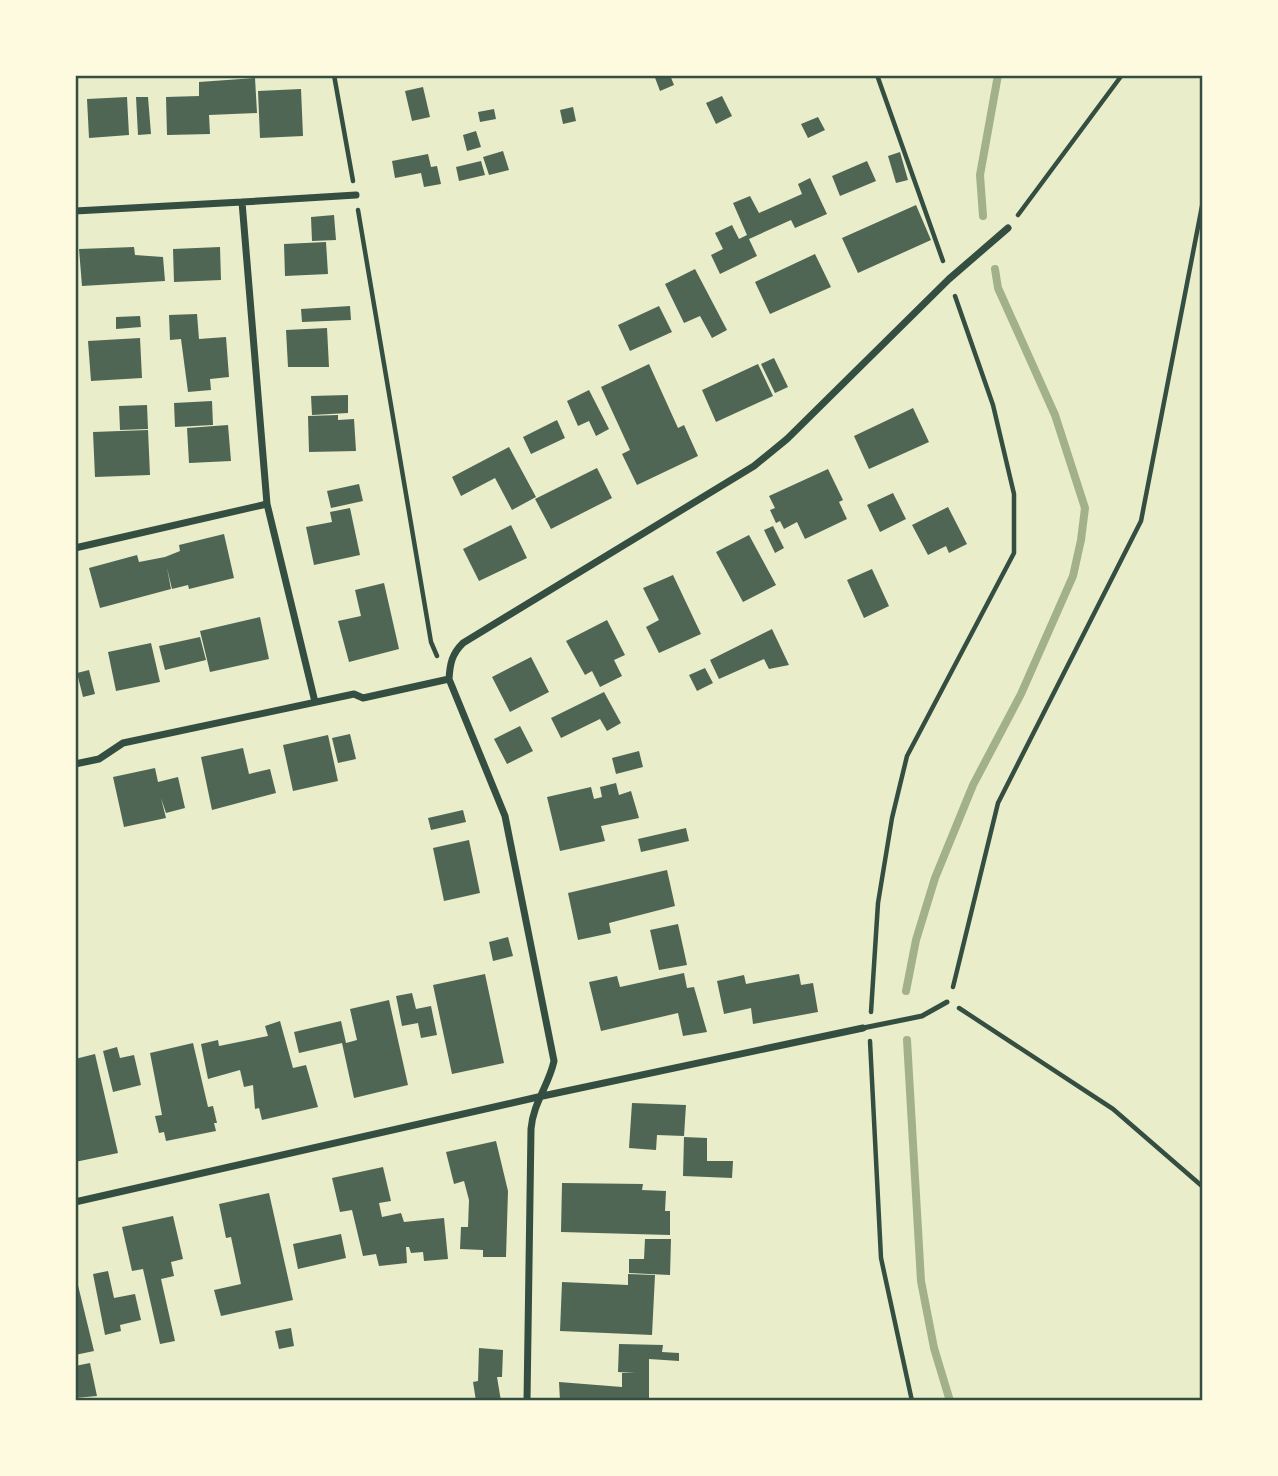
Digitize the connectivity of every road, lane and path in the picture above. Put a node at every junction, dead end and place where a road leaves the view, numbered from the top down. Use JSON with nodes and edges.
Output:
{"nodes":[{"id":1,"x":334,"y":75,"type":"edge"},
{"id":2,"x":877,"y":75,"type":"edge"},
{"id":3,"x":1122,"y":75,"type":"edge"},
{"id":4,"x":356,"y":195,"type":"junction"},
{"id":5,"x":1203,"y":201,"type":"edge"},
{"id":6,"x":242,"y":202,"type":"junction"},
{"id":7,"x":75,"y":211,"type":"edge"},
{"id":8,"x":1008,"y":228,"type":"joint"},
{"id":9,"x":949,"y":279,"type":"junction"},
{"id":10,"x":267,"y":504,"type":"junction"},
{"id":11,"x":75,"y":548,"type":"edge"},
{"id":12,"x":450,"y":663,"type":"junction"},
{"id":13,"x":449,"y":678,"type":"junction"},
{"id":14,"x":315,"y":702,"type":"junction"},
{"id":15,"x":75,"y":764,"type":"edge"},
{"id":16,"x":947,"y":1002,"type":"junction"},
{"id":17,"x":866,"y":1028,"type":"junction"},
{"id":18,"x":538,"y":1097,"type":"junction"},
{"id":19,"x":1203,"y":1187,"type":"edge"},
{"id":20,"x":75,"y":1202,"type":"edge"},
{"id":21,"x":527,"y":1401,"type":"edge"},
{"id":22,"x":912,"y":1401,"type":"edge"}],
"edges":[{"from":1,"to":4,"type":"path"},
{"from":2,"to":9,"type":"path"},
{"from":3,"to":8,"type":"path"},
{"from":4,"to":6,"type":"street"},
{"from":4,"to":12,"type":"path"},
{"from":5,"to":16,"type":"path"},
{"from":6,"to":7,"type":"street"},
{"from":6,"to":10,"type":"street"},
{"from":8,"to":9,"type":"street"},
{"from":9,"to":12,"type":"street"},
{"from":9,"to":17,"type":"path"},
{"from":10,"to":11,"type":"street"},
{"from":10,"to":14,"type":"street"},
{"from":12,"to":13,"type":"street"},
{"from":13,"to":14,"type":"street"},
{"from":13,"to":18,"type":"street"},
{"from":14,"to":15,"type":"street"},
{"from":16,"to":17,"type":"lane"},
{"from":16,"to":19,"type":"path"},
{"from":17,"to":18,"type":"street"},
{"from":17,"to":22,"type":"path"},
{"from":18,"to":20,"type":"street"},
{"from":18,"to":21,"type":"street"}]}
